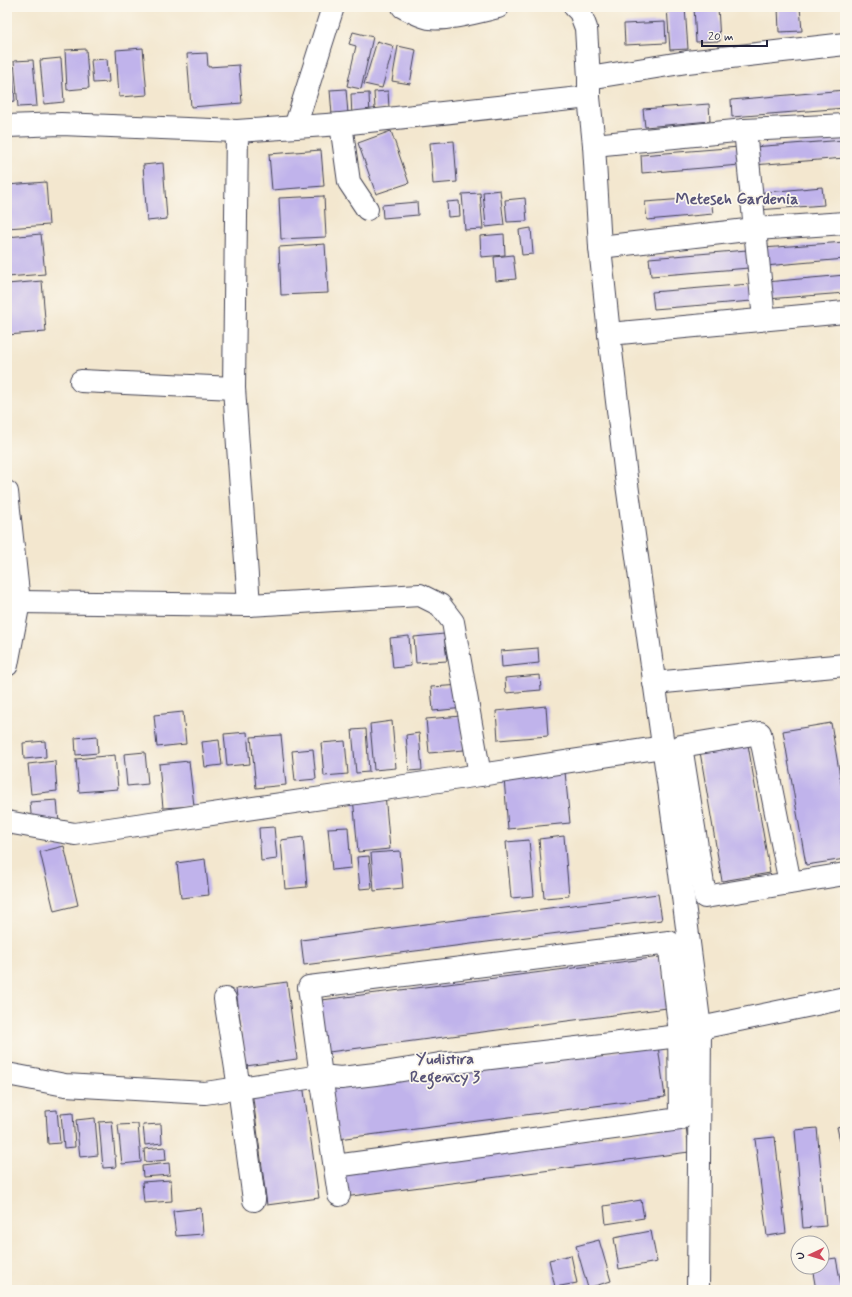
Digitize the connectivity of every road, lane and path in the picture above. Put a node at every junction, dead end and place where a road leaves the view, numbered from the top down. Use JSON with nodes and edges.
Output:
{"nodes":[{"id":1,"x":333,"y":7,"type":"edge"},
{"id":2,"x":402,"y":7,"type":"edge"},
{"id":3,"x":498,"y":7,"type":"edge"},
{"id":4,"x":575,"y":7,"type":"edge"},
{"id":5,"x":845,"y":44,"type":"edge"},
{"id":6,"x":589,"y":87,"type":"junction"},
{"id":7,"x":341,"y":124,"type":"junction"},
{"id":8,"x":845,"y":125,"type":"edge"},
{"id":9,"x":7,"y":126,"type":"edge"},
{"id":10,"x":294,"y":127,"type":"junction"},
{"id":11,"x":745,"y":130,"type":"junction"},
{"id":12,"x":237,"y":131,"type":"junction"},
{"id":13,"x":594,"y":144,"type":"junction"},
{"id":14,"x":367,"y":210,"type":"dead end"},
{"id":15,"x":845,"y":223,"type":"edge"},
{"id":16,"x":754,"y":229,"type":"junction"},
{"id":17,"x":600,"y":247,"type":"junction"},
{"id":18,"x":845,"y":312,"type":"edge"},
{"id":19,"x":764,"y":319,"type":"junction"},
{"id":20,"x":609,"y":334,"type":"junction"},
{"id":21,"x":81,"y":381,"type":"dead end"},
{"id":22,"x":234,"y":388,"type":"junction"},
{"id":23,"x":7,"y":492,"type":"edge"},
{"id":24,"x":19,"y":602,"type":"junction"},
{"id":25,"x":249,"y":605,"type":"junction"},
{"id":26,"x":7,"y":664,"type":"edge"},
{"id":27,"x":845,"y":665,"type":"edge"},
{"id":28,"x":654,"y":683,"type":"junction"},
{"id":29,"x":663,"y":747,"type":"junction"},
{"id":30,"x":480,"y":776,"type":"junction"},
{"id":31,"x":7,"y":822,"type":"edge"},
{"id":32,"x":845,"y":874,"type":"edge"},
{"id":33,"x":790,"y":883,"type":"junction"},
{"id":34,"x":845,"y":998,"type":"edge"},
{"id":35,"x":225,"y":999,"type":"dead end"},
{"id":36,"x":700,"y":1028,"type":"junction"},
{"id":37,"x":679,"y":1030,"type":"junction"},
{"id":38,"x":7,"y":1074,"type":"edge"},
{"id":39,"x":321,"y":1076,"type":"junction"},
{"id":40,"x":239,"y":1088,"type":"junction"},
{"id":41,"x":335,"y":1166,"type":"junction"},
{"id":42,"x":340,"y":1195,"type":"dead end"},
{"id":43,"x":254,"y":1200,"type":"dead end"},
{"id":44,"x":698,"y":1290,"type":"edge"}],
"edges":[{"from":1,"to":10,"type":"street"},
{"from":2,"to":3,"type":"street"},
{"from":4,"to":6,"type":"street"},
{"from":5,"to":6,"type":"street"},
{"from":6,"to":7,"type":"street"},
{"from":6,"to":13,"type":"street"},
{"from":7,"to":10,"type":"street"},
{"from":7,"to":14,"type":"street"},
{"from":8,"to":11,"type":"street"},
{"from":9,"to":12,"type":"street"},
{"from":10,"to":12,"type":"street"},
{"from":11,"to":13,"type":"street"},
{"from":11,"to":16,"type":"street"},
{"from":12,"to":22,"type":"street"},
{"from":13,"to":17,"type":"street"},
{"from":15,"to":16,"type":"street"},
{"from":16,"to":17,"type":"street"},
{"from":16,"to":19,"type":"street"},
{"from":17,"to":20,"type":"street"},
{"from":18,"to":19,"type":"street"},
{"from":19,"to":20,"type":"street"},
{"from":20,"to":28,"type":"street"},
{"from":21,"to":22,"type":"street"},
{"from":22,"to":25,"type":"street"},
{"from":23,"to":24,"type":"street"},
{"from":24,"to":25,"type":"street"},
{"from":24,"to":26,"type":"street"},
{"from":25,"to":30,"type":"street"},
{"from":27,"to":28,"type":"street"},
{"from":28,"to":29,"type":"street"},
{"from":29,"to":30,"type":"street"},
{"from":29,"to":36,"type":"street"},
{"from":30,"to":31,"type":"street"},
{"from":32,"to":33,"type":"street"},
{"from":33,"to":33,"type":"street"},
{"from":34,"to":36,"type":"street"},
{"from":35,"to":40,"type":"street"},
{"from":36,"to":37,"type":"street"},
{"from":36,"to":44,"type":"street"},
{"from":37,"to":39,"type":"street"},
{"from":37,"to":39,"type":"street"},
{"from":37,"to":41,"type":"street"},
{"from":38,"to":40,"type":"street"},
{"from":39,"to":40,"type":"street"},
{"from":39,"to":41,"type":"street"},
{"from":40,"to":43,"type":"street"},
{"from":41,"to":42,"type":"street"}]}
